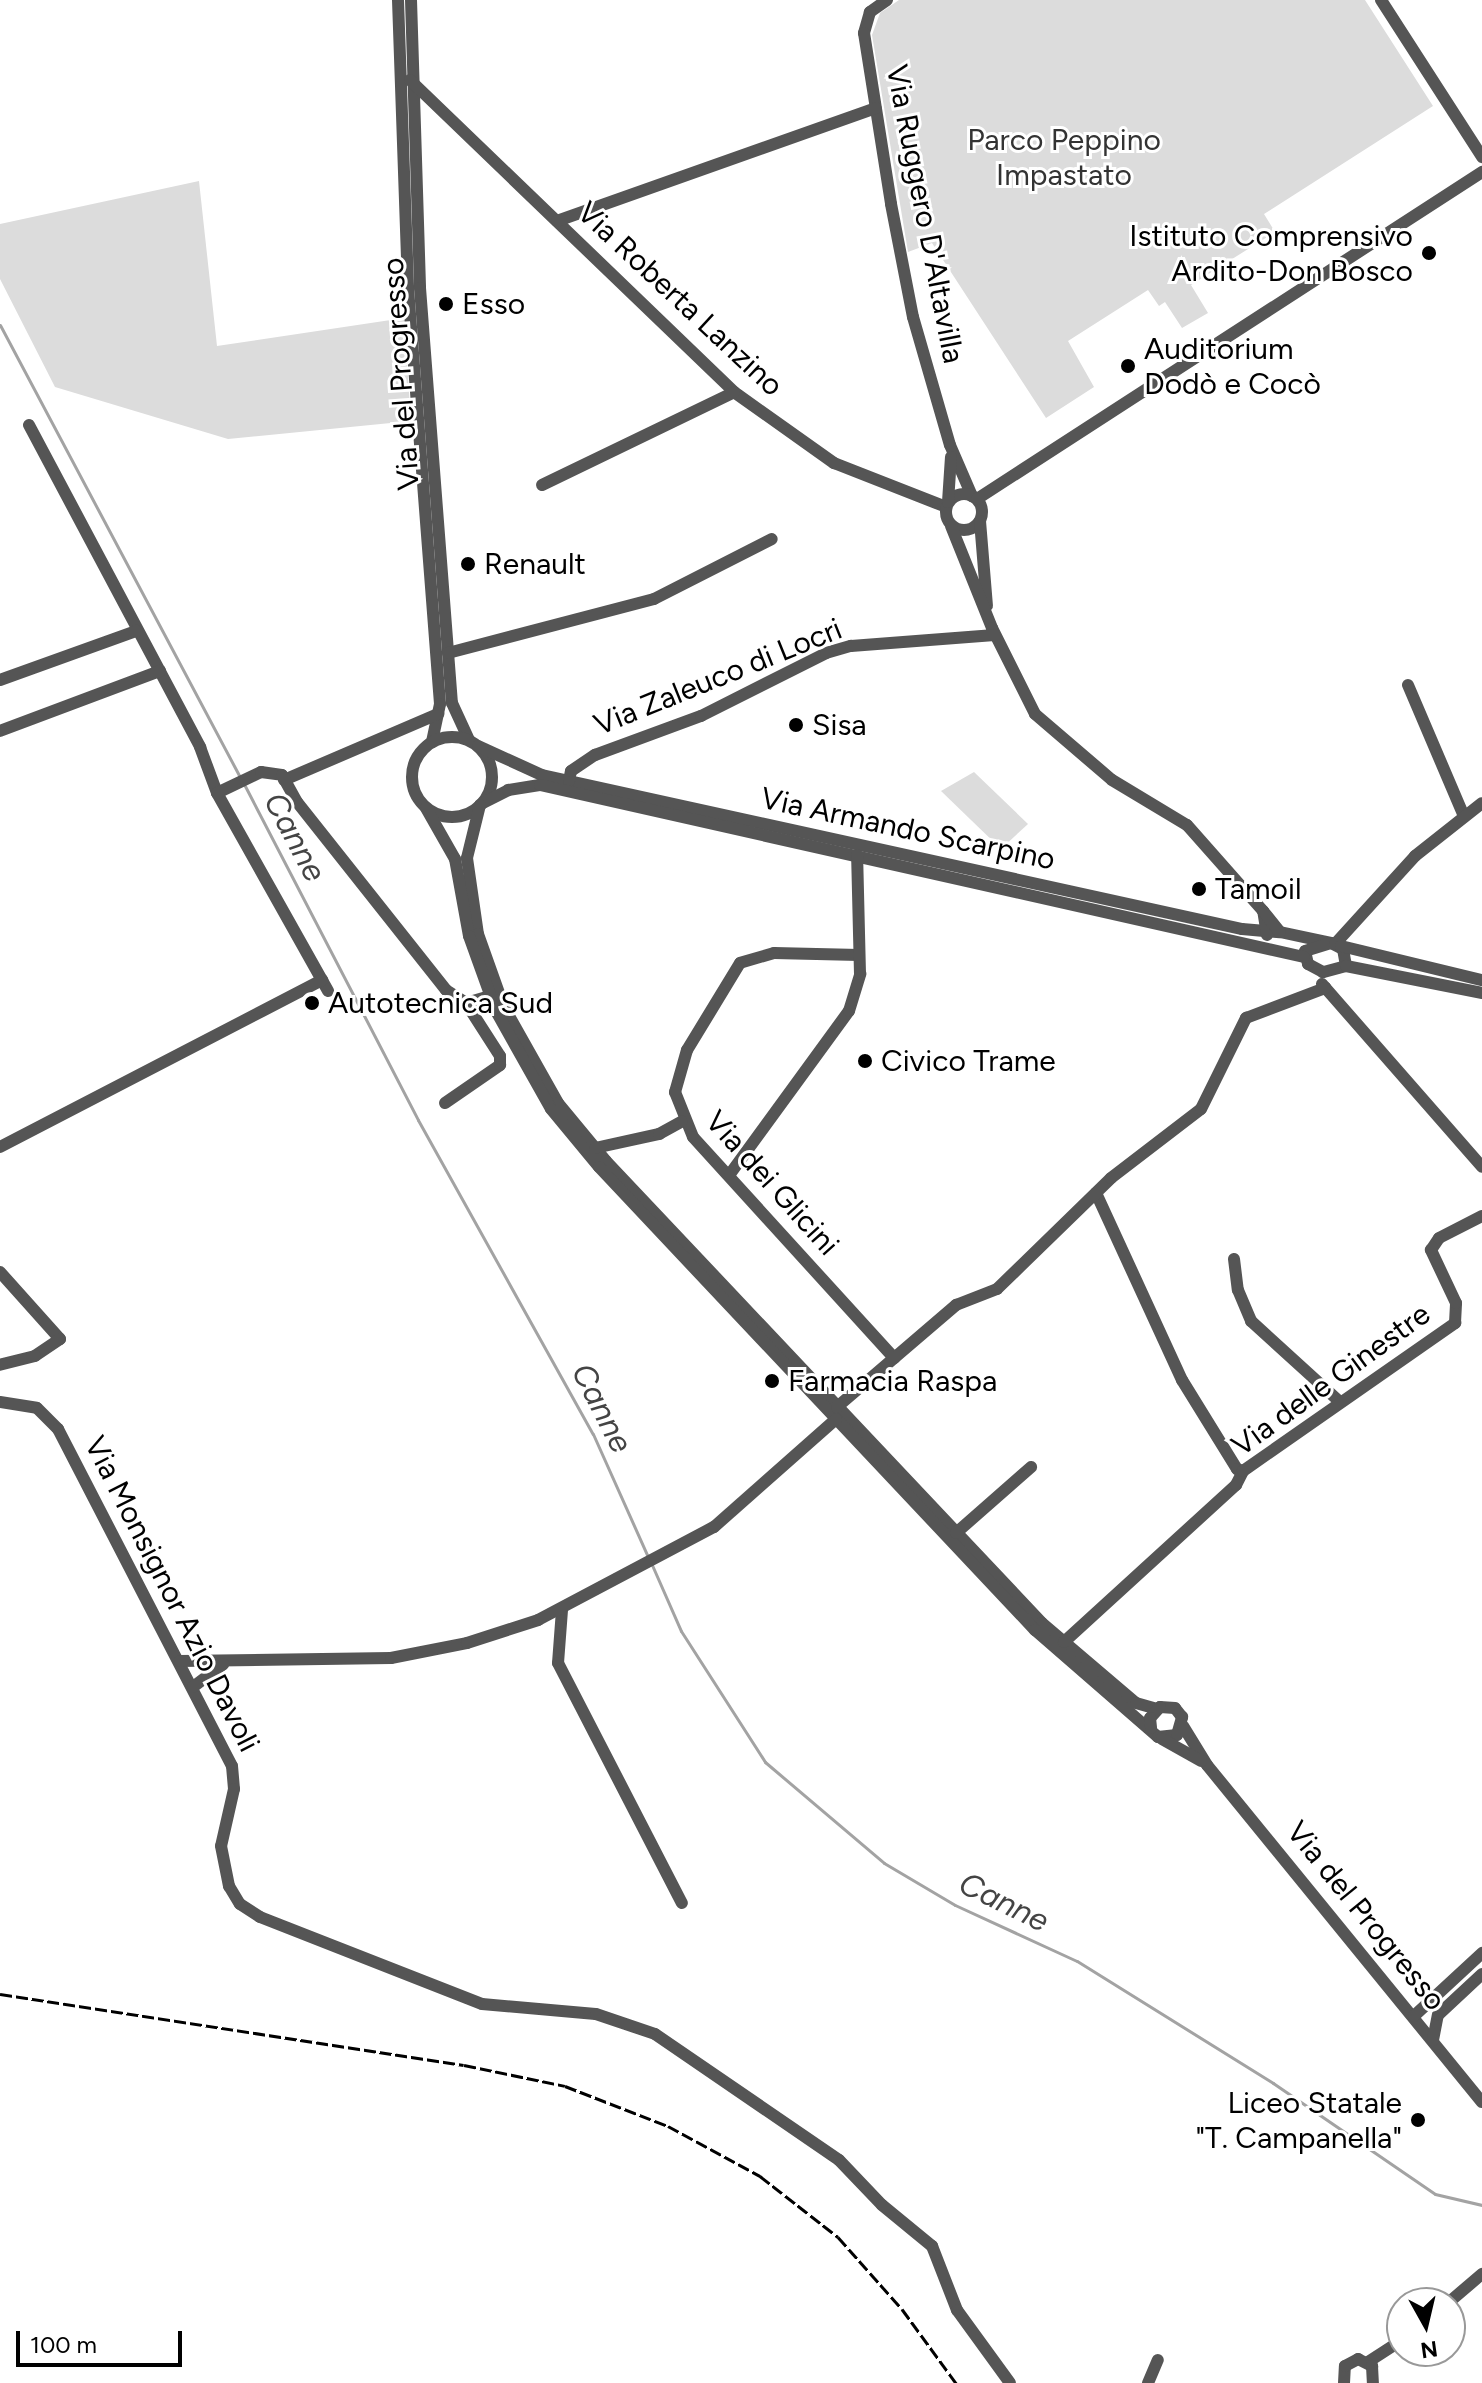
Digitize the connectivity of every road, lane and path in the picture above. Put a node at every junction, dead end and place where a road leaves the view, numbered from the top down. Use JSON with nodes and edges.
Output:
{"nodes":[{"id":1,"x":398,"y":0,"type":"edge"},
{"id":2,"x":411,"y":0,"type":"edge"},
{"id":3,"x":887,"y":0,"type":"edge"},
{"id":4,"x":1381,"y":0,"type":"edge"},
{"id":5,"x":410,"y":80,"type":"junction"},
{"id":6,"x":876,"y":108,"type":"junction"},
{"id":7,"x":1482,"y":157,"type":"edge"},
{"id":8,"x":1482,"y":172,"type":"edge"},
{"id":9,"x":557,"y":221,"type":"junction"},
{"id":10,"x":734,"y":392,"type":"junction"},
{"id":11,"x":29,"y":425,"type":"dead end"},
{"id":12,"x":950,"y":445,"type":"junction"},
{"id":13,"x":542,"y":485,"type":"dead end"},
{"id":14,"x":974,"y":498,"type":"junction"},
{"id":15,"x":947,"y":505,"type":"junction"},
{"id":16,"x":980,"y":521,"type":"junction"},
{"id":17,"x":951,"y":526,"type":"junction"},
{"id":18,"x":772,"y":539,"type":"dead end"},
{"id":19,"x":136,"y":631,"type":"junction"},
{"id":20,"x":993,"y":632,"type":"junction"},
{"id":21,"x":448,"y":653,"type":"junction"},
{"id":22,"x":160,"y":671,"type":"junction"},
{"id":23,"x":0,"y":680,"type":"edge"},
{"id":24,"x":1408,"y":685,"type":"dead end"},
{"id":25,"x":438,"y":714,"type":"junction"},
{"id":26,"x":0,"y":731,"type":"edge"},
{"id":27,"x":432,"y":742,"type":"junction"},
{"id":28,"x":473,"y":743,"type":"junction"},
{"id":29,"x":284,"y":780,"type":"junction"},
{"id":30,"x":569,"y":781,"type":"junction"},
{"id":31,"x":217,"y":793,"type":"junction"},
{"id":32,"x":1482,"y":803,"type":"edge"},
{"id":33,"x":482,"y":804,"type":"junction"},
{"id":34,"x":426,"y":808,"type":"junction"},
{"id":35,"x":1464,"y":816,"type":"junction"},
{"id":36,"x":857,"y":855,"type":"junction"},
{"id":37,"x":1263,"y":911,"type":"junction"},
{"id":38,"x":1263,"y":931,"type":"junction"},
{"id":39,"x":1280,"y":932,"type":"junction"},
{"id":40,"x":1334,"y":944,"type":"junction"},
{"id":41,"x":1281,"y":952,"type":"junction"},
{"id":42,"x":859,"y":955,"type":"junction"},
{"id":43,"x":1304,"y":957,"type":"junction"},
{"id":44,"x":1346,"y":966,"type":"junction"},
{"id":45,"x":1315,"y":970,"type":"junction"},
{"id":46,"x":1333,"y":972,"type":"junction"},
{"id":47,"x":1482,"y":983,"type":"edge"},
{"id":48,"x":1325,"y":988,"type":"junction"},
{"id":49,"x":490,"y":996,"type":"junction"},
{"id":50,"x":466,"y":1003,"type":"junction"},
{"id":51,"x":1341,"y":1005,"type":"junction"},
{"id":52,"x":445,"y":1103,"type":"dead end"},
{"id":53,"x":682,"y":1121,"type":"junction"},
{"id":54,"x":0,"y":1147,"type":"edge"},
{"id":55,"x":595,"y":1148,"type":"junction"},
{"id":56,"x":1482,"y":1167,"type":"edge"},
{"id":57,"x":730,"y":1174,"type":"junction"},
{"id":58,"x":1096,"y":1193,"type":"junction"},
{"id":59,"x":1482,"y":1216,"type":"edge"},
{"id":60,"x":1234,"y":1259,"type":"dead end"},
{"id":61,"x":0,"y":1272,"type":"edge"},
{"id":62,"x":894,"y":1358,"type":"junction"},
{"id":63,"x":0,"y":1365,"type":"edge"},
{"id":64,"x":1,"y":1400,"type":"edge"},
{"id":65,"x":1339,"y":1401,"type":"junction"},
{"id":66,"x":836,"y":1413,"type":"junction"},
{"id":67,"x":1031,"y":1467,"type":"dead end"},
{"id":68,"x":1243,"y":1471,"type":"junction"},
{"id":69,"x":956,"y":1533,"type":"junction"},
{"id":70,"x":562,"y":1610,"type":"junction"},
{"id":71,"x":1064,"y":1642,"type":"junction"},
{"id":72,"x":180,"y":1661,"type":"junction"},
{"id":73,"x":223,"y":1664,"type":"junction"},
{"id":74,"x":193,"y":1687,"type":"junction"},
{"id":75,"x":1157,"y":1709,"type":"junction"},
{"id":76,"x":1183,"y":1726,"type":"junction"},
{"id":77,"x":1151,"y":1728,"type":"junction"},
{"id":78,"x":1162,"y":1739,"type":"junction"},
{"id":79,"x":1207,"y":1765,"type":"junction"},
{"id":80,"x":682,"y":1903,"type":"dead end"},
{"id":81,"x":1482,"y":1953,"type":"edge"},
{"id":82,"x":1482,"y":1974,"type":"edge"},
{"id":83,"x":1414,"y":2016,"type":"junction"},
{"id":84,"x":1433,"y":2040,"type":"junction"},
{"id":85,"x":1482,"y":2102,"type":"edge"},
{"id":86,"x":1482,"y":2274,"type":"edge"},
{"id":87,"x":1466,"y":2288,"type":"edge"},
{"id":88,"x":1158,"y":2360,"type":"dead end"},
{"id":89,"x":1374,"y":2369,"type":"edge"},
{"id":90,"x":1010,"y":2383,"type":"edge"},
{"id":91,"x":1148,"y":2383,"type":"edge"},
{"id":92,"x":1344,"y":2383,"type":"edge"}],
"edges":[{"from":1,"to":25,"type":"street","name":"Via del Progresso"},
{"from":2,"to":5,"type":"street","name":"Via del Progresso"},
{"from":3,"to":6,"type":"street","name":"Via Ruggero D'Altavilla"},
{"from":4,"to":7,"type":"street"},
{"from":5,"to":9,"type":"street","name":"Via Roberta Lanzino"},
{"from":5,"to":21,"type":"street","name":"Via del Progresso"},
{"from":6,"to":9,"type":"street"},
{"from":6,"to":12,"type":"street","name":"Via Ruggero D'Altavilla"},
{"from":8,"to":14,"type":"street"},
{"from":9,"to":10,"type":"street","name":"Via Roberta Lanzino"},
{"from":10,"to":13,"type":"street"},
{"from":10,"to":15,"type":"street","name":"Via Roberta Lanzino"},
{"from":11,"to":19,"type":"street"},
{"from":12,"to":14,"type":"street","name":"Via Ruggero D'Altavilla"},
{"from":12,"to":15,"type":"street","name":"Via Ruggero D'Altavilla"},
{"from":14,"to":15,"type":"street"},
{"from":14,"to":16,"type":"street"},
{"from":15,"to":17,"type":"street"},
{"from":16,"to":17,"type":"street"},
{"from":16,"to":20,"type":"street"},
{"from":17,"to":20,"type":"street"},
{"from":18,"to":21,"type":"street"},
{"from":19,"to":22,"type":"street"},
{"from":19,"to":23,"type":"street"},
{"from":20,"to":30,"type":"street","name":"Via Zaleuco di Locri"},
{"from":20,"to":37,"type":"street"},
{"from":21,"to":28,"type":"street","name":"Via del Progresso"},
{"from":22,"to":26,"type":"street"},
{"from":22,"to":31,"type":"street"},
{"from":24,"to":35,"type":"street"},
{"from":25,"to":27,"type":"street","name":"Via del Progresso"},
{"from":25,"to":29,"type":"street"},
{"from":27,"to":28,"type":"street"},
{"from":27,"to":34,"type":"street"},
{"from":28,"to":30,"type":"street","name":"Via Armando Scarpino"},
{"from":28,"to":33,"type":"street"},
{"from":29,"to":31,"type":"street"},
{"from":29,"to":50,"type":"street"},
{"from":30,"to":38,"type":"street","name":"Via Armando Scarpino"},
{"from":31,"to":54,"type":"street"},
{"from":32,"to":35,"type":"street"},
{"from":33,"to":34,"type":"street"},
{"from":33,"to":36,"type":"street","name":"Via Armando Scarpino"},
{"from":33,"to":55,"type":"street"},
{"from":34,"to":49,"type":"street"},
{"from":35,"to":40,"type":"street"},
{"from":36,"to":41,"type":"street","name":"Via Armando Scarpino"},
{"from":36,"to":42,"type":"street"},
{"from":37,"to":38,"type":"street"},
{"from":37,"to":39,"type":"street"},
{"from":38,"to":39,"type":"street","name":"Via Armando Scarpino"},
{"from":38,"to":41,"type":"street"},
{"from":39,"to":40,"type":"street","name":"Via Armando Scarpino"},
{"from":40,"to":43,"type":"street"},
{"from":40,"to":44,"type":"street"},
{"from":40,"to":47,"type":"street","name":"Via Armando Scarpino"},
{"from":41,"to":43,"type":"street","name":"Via Armando Scarpino"},
{"from":42,"to":53,"type":"street","name":"Via dei Glicini"},
{"from":42,"to":57,"type":"street"},
{"from":43,"to":45,"type":"street"},
{"from":44,"to":46,"type":"street"},
{"from":44,"to":47,"type":"street","name":"Via Armando Scarpino"},
{"from":45,"to":46,"type":"street"},
{"from":45,"to":48,"type":"street"},
{"from":46,"to":51,"type":"street"},
{"from":48,"to":51,"type":"street"},
{"from":48,"to":58,"type":"street"},
{"from":49,"to":50,"type":"street"},
{"from":49,"to":66,"type":"street"},
{"from":50,"to":52,"type":"street"},
{"from":51,"to":56,"type":"street"},
{"from":53,"to":55,"type":"street"},
{"from":53,"to":57,"type":"street","name":"Via dei Glicini"},
{"from":55,"to":66,"type":"street"},
{"from":57,"to":62,"type":"street","name":"Via dei Glicini"},
{"from":58,"to":62,"type":"street"},
{"from":58,"to":68,"type":"street"},
{"from":59,"to":65,"type":"street","name":"Via delle Ginestre"},
{"from":60,"to":65,"type":"street"},
{"from":61,"to":63,"type":"street"},
{"from":62,"to":66,"type":"street"},
{"from":64,"to":72,"type":"street","name":"Via Monsignor Azio Davoli"},
{"from":65,"to":68,"type":"street","name":"Via delle Ginestre"},
{"from":66,"to":69,"type":"street"},
{"from":66,"to":70,"type":"street"},
{"from":66,"to":77,"type":"street"},
{"from":67,"to":69,"type":"street"},
{"from":68,"to":71,"type":"street","name":"Via delle Ginestre"},
{"from":69,"to":71,"type":"street"},
{"from":70,"to":73,"type":"street"},
{"from":70,"to":80,"type":"street"},
{"from":71,"to":75,"type":"street"},
{"from":72,"to":73,"type":"street"},
{"from":72,"to":74,"type":"street","name":"Via Monsignor Azio Davoli"},
{"from":73,"to":74,"type":"street"},
{"from":74,"to":90,"type":"street","name":"Via Monsignor Azio Davoli"},
{"from":75,"to":76,"type":"street"},
{"from":75,"to":77,"type":"street"},
{"from":76,"to":78,"type":"street"},
{"from":76,"to":79,"type":"street"},
{"from":77,"to":78,"type":"street"},
{"from":78,"to":79,"type":"street"},
{"from":79,"to":83,"type":"street","name":"Via del Progresso"},
{"from":81,"to":83,"type":"street"},
{"from":82,"to":84,"type":"street"},
{"from":83,"to":84,"type":"street","name":"Via del Progresso"},
{"from":84,"to":85,"type":"street","name":"Via del Progresso"},
{"from":86,"to":87,"type":"street"},
{"from":88,"to":91,"type":"street"},
{"from":89,"to":92,"type":"street"}]}
